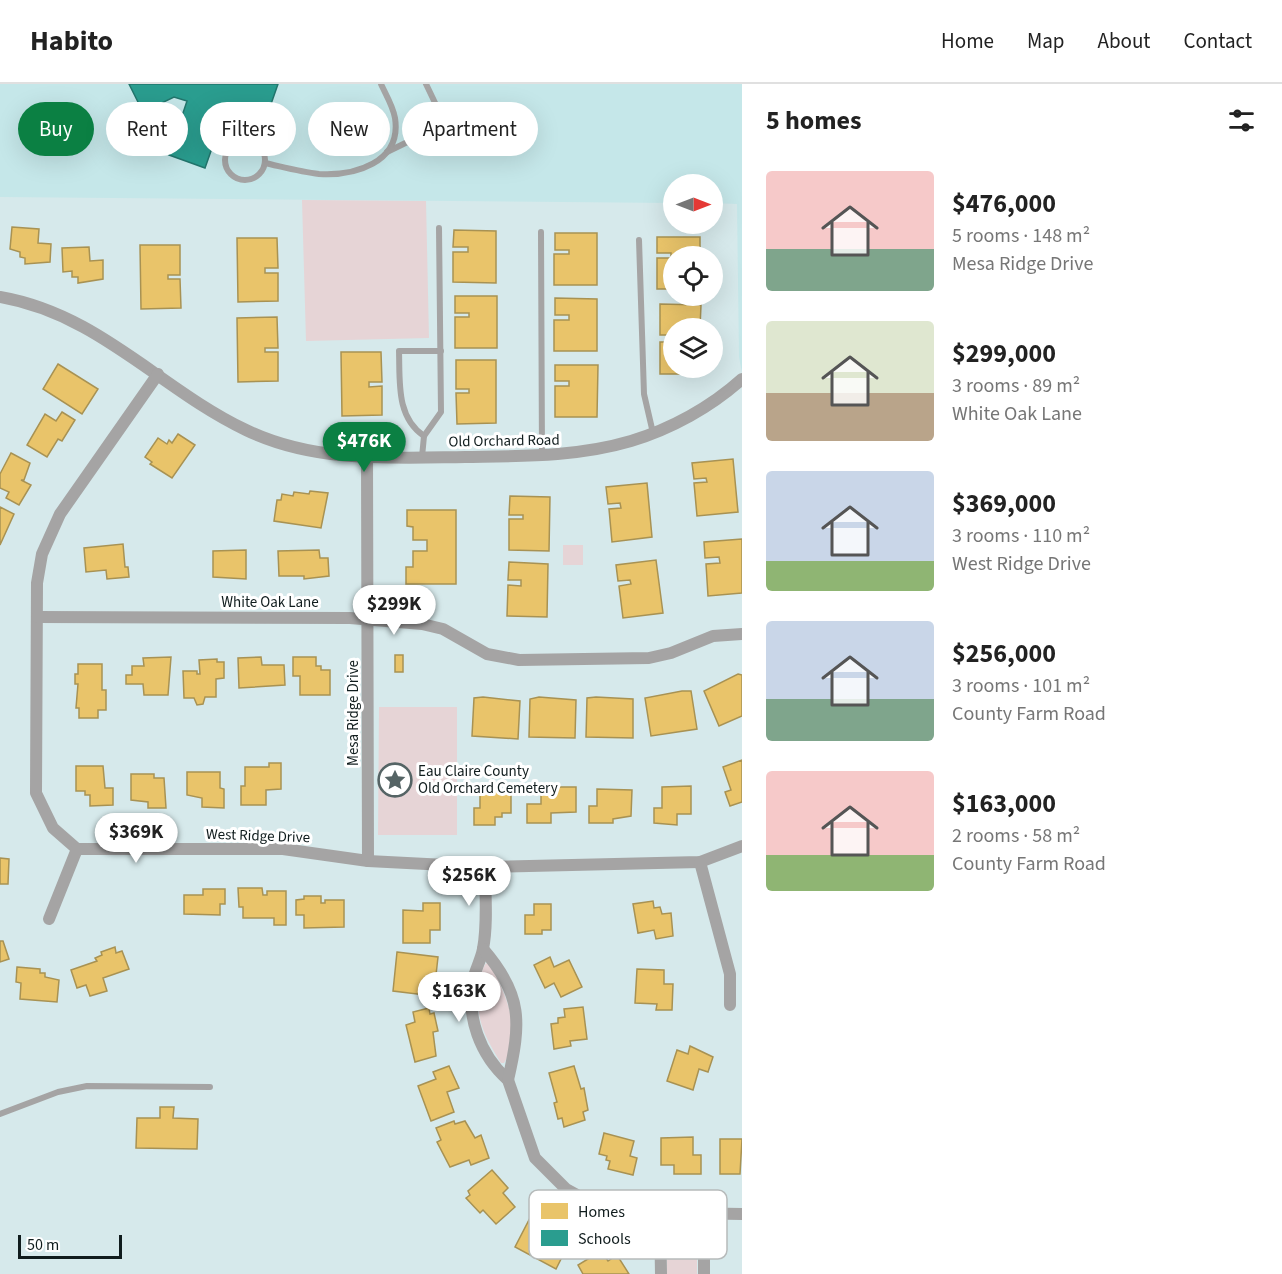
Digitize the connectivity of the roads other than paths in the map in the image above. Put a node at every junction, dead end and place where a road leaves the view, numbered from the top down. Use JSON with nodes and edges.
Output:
{"nodes":[{"id":1,"x":381,"y":84,"type":"edge"},
{"id":2,"x":426,"y":84,"type":"edge"},
{"id":3,"x":388,"y":102,"type":"edge"},
{"id":4,"x":390,"y":106,"type":"edge"},
{"id":5,"x":390,"y":144,"type":"edge"},
{"id":6,"x":390,"y":151,"type":"edge"},
{"id":7,"x":384,"y":156,"type":"edge"},
{"id":8,"x":265,"y":163,"type":"junction"},
{"id":9,"x":439,"y":228,"type":"dead end"},
{"id":10,"x":541,"y":232,"type":"dead end"},
{"id":11,"x":639,"y":240,"type":"dead end"},
{"id":12,"x":0,"y":297,"type":"edge"},
{"id":13,"x":441,"y":351,"type":"junction"},
{"id":14,"x":158,"y":374,"type":"junction"},
{"id":15,"x":742,"y":380,"type":"edge"},
{"id":16,"x":653,"y":433,"type":"junction"},
{"id":17,"x":424,"y":436,"type":"junction"},
{"id":18,"x":542,"y":456,"type":"junction"},
{"id":19,"x":422,"y":457,"type":"junction"},
{"id":20,"x":367,"y":458,"type":"junction"},
{"id":21,"x":37,"y":616,"type":"junction"},
{"id":22,"x":368,"y":619,"type":"junction"},
{"id":23,"x":742,"y":634,"type":"edge"},
{"id":24,"x":742,"y":846,"type":"edge"},
{"id":25,"x":77,"y":849,"type":"junction"},
{"id":26,"x":368,"y":861,"type":"junction"},
{"id":27,"x":700,"y":862,"type":"junction"},
{"id":28,"x":485,"y":867,"type":"junction"},
{"id":29,"x":49,"y":919,"type":"dead end"},
{"id":30,"x":483,"y":949,"type":"junction"},
{"id":31,"x":730,"y":1005,"type":"dead end"},
{"id":32,"x":508,"y":1080,"type":"junction"},
{"id":33,"x":210,"y":1087,"type":"dead end"},
{"id":34,"x":0,"y":1114,"type":"edge"},
{"id":35,"x":568,"y":1190,"type":"edge"},
{"id":36,"x":661,"y":1259,"type":"edge"},
{"id":37,"x":661,"y":1274,"type":"edge"}],
"edges":[{"from":1,"to":3,"type":"lane"},
{"from":2,"to":6,"type":"lane"},
{"from":4,"to":5,"type":"lane"},
{"from":7,"to":8,"type":"lane"},
{"from":8,"to":8,"type":"lane"},
{"from":9,"to":13,"type":"lane"},
{"from":10,"to":18,"type":"lane"},
{"from":11,"to":16,"type":"lane"},
{"from":12,"to":14,"type":"street","name":"Old Orchard Road"},
{"from":13,"to":17,"type":"lane"},
{"from":13,"to":17,"type":"lane"},
{"from":14,"to":20,"type":"street","name":"Old Orchard Road"},
{"from":14,"to":21,"type":"street"},
{"from":15,"to":16,"type":"street","name":"Old Orchard Road"},
{"from":16,"to":18,"type":"street","name":"Old Orchard Road"},
{"from":17,"to":19,"type":"lane"},
{"from":18,"to":19,"type":"street","name":"Old Orchard Road"},
{"from":19,"to":20,"type":"street","name":"Old Orchard Road"},
{"from":20,"to":22,"type":"street","name":"Mesa Ridge Drive"},
{"from":21,"to":22,"type":"street","name":"White Oak Lane"},
{"from":21,"to":25,"type":"street"},
{"from":22,"to":23,"type":"street","name":"White Oak Lane"},
{"from":22,"to":26,"type":"street","name":"Mesa Ridge Drive"},
{"from":24,"to":27,"type":"street","name":"West Ridge Drive"},
{"from":25,"to":26,"type":"street","name":"West Ridge Drive"},
{"from":25,"to":29,"type":"street"},
{"from":26,"to":28,"type":"street","name":"West Ridge Drive"},
{"from":27,"to":28,"type":"street","name":"West Ridge Drive"},
{"from":27,"to":31,"type":"street"},
{"from":28,"to":30,"type":"street"},
{"from":30,"to":32,"type":"street"},
{"from":30,"to":32,"type":"street"},
{"from":32,"to":35,"type":"street"},
{"from":33,"to":34,"type":"lane"},
{"from":36,"to":37,"type":"street"}]}
